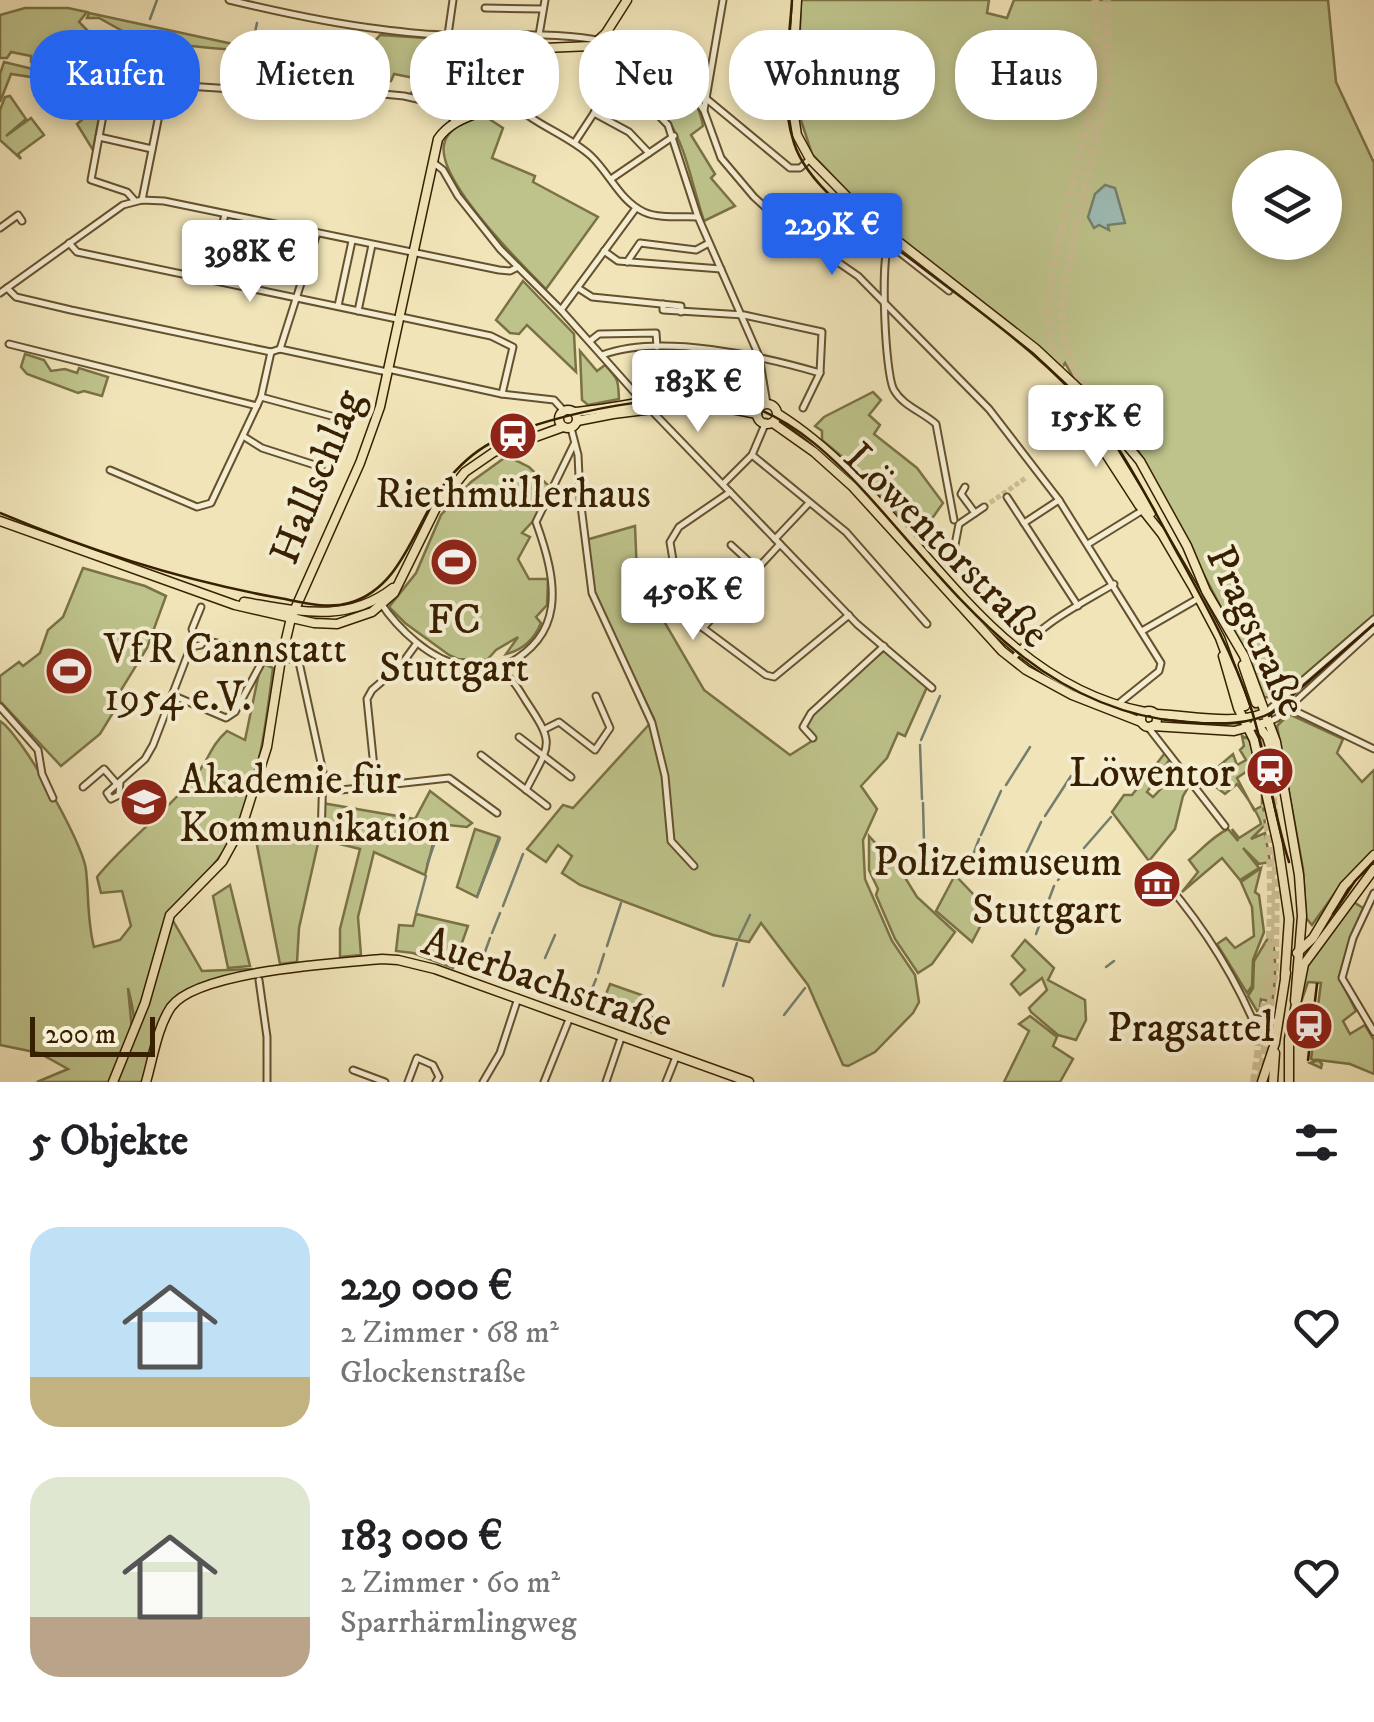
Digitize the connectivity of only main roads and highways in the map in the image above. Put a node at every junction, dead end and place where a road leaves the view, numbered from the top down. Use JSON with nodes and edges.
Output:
{"nodes":[{"id":1,"x":627,"y":0,"type":"edge"},
{"id":2,"x":797,"y":0,"type":"edge"},
{"id":3,"x":1070,"y":379,"type":"junction"},
{"id":4,"x":761,"y":408,"type":"junction"},
{"id":5,"x":564,"y":411,"type":"road end"},
{"id":6,"x":778,"y":414,"type":"junction"},
{"id":7,"x":569,"y":422,"type":"junction"},
{"id":8,"x":769,"y":423,"type":"junction"},
{"id":9,"x":1101,"y":431,"type":"tunnel mouth"},
{"id":10,"x":1134,"y":459,"type":"dead end"},
{"id":11,"x":0,"y":521,"type":"edge"},
{"id":12,"x":1162,"y":534,"type":"junction"},
{"id":13,"x":1202,"y":595,"type":"junction"},
{"id":14,"x":215,"y":597,"type":"junction"},
{"id":15,"x":273,"y":614,"type":"junction"},
{"id":16,"x":292,"y":614,"type":"junction"},
{"id":17,"x":1230,"y":634,"type":"junction"},
{"id":18,"x":286,"y":635,"type":"junction"},
{"id":19,"x":1220,"y":638,"type":"junction"},
{"id":20,"x":1231,"y":688,"type":"junction"},
{"id":21,"x":1256,"y":703,"type":"tunnel mouth"},
{"id":22,"x":1245,"y":706,"type":"tunnel mouth"},
{"id":23,"x":1144,"y":712,"type":"junction"},
{"id":24,"x":1155,"y":714,"type":"junction"},
{"id":25,"x":1242,"y":717,"type":"junction"},
{"id":26,"x":1222,"y":718,"type":"junction"},
{"id":27,"x":1147,"y":725,"type":"junction"},
{"id":28,"x":1258,"y":725,"type":"junction"},
{"id":29,"x":1374,"y":855,"type":"edge"},
{"id":30,"x":1296,"y":860,"type":"junction"},
{"id":31,"x":1281,"y":864,"type":"junction"},
{"id":32,"x":1374,"y":869,"type":"edge"},
{"id":33,"x":1326,"y":915,"type":"junction"},
{"id":34,"x":1302,"y":916,"type":"junction"},
{"id":35,"x":1336,"y":921,"type":"junction"},
{"id":36,"x":1320,"y":925,"type":"junction"},
{"id":37,"x":1288,"y":938,"type":"junction"},
{"id":38,"x":1299,"y":956,"type":"junction"},
{"id":39,"x":1285,"y":976,"type":"junction"},
{"id":40,"x":1278,"y":1022,"type":"junction"},
{"id":41,"x":1289,"y":1040,"type":"junction"},
{"id":42,"x":1274,"y":1043,"type":"junction"},
{"id":43,"x":726,"y":1078,"type":"edge"},
{"id":44,"x":1274,"y":1080,"type":"edge"},
{"id":45,"x":113,"y":1082,"type":"edge"},
{"id":46,"x":146,"y":1082,"type":"edge"},
{"id":47,"x":749,"y":1082,"type":"edge"},
{"id":48,"x":1262,"y":1082,"type":"edge"},
{"id":49,"x":1289,"y":1082,"type":"edge"}],
"edges":[{"from":1,"to":16,"type":"main road","name":"Hallschlag"},
{"from":2,"to":3,"type":"main road","name":"Pragstraße"},
{"from":3,"to":12,"type":"main road","name":"Pragstraße"},
{"from":3,"to":13,"type":"main road","name":"Pragstraße"},
{"from":4,"to":6,"type":"main road","name":"Löwentorstraße"},
{"from":4,"to":7,"type":"main road","name":"Löwentorstraße"},
{"from":4,"to":7,"type":"main road","name":"Löwentorstraße"},
{"from":4,"to":8,"type":"main road","name":"Löwentorstraße"},
{"from":5,"to":7,"type":"main road","name":"Löwentorstraße"},
{"from":6,"to":8,"type":"main road"},
{"from":6,"to":23,"type":"main road","name":"Löwentorstraße"},
{"from":7,"to":16,"type":"main road","name":"Löwentorstraße"},
{"from":8,"to":27,"type":"main road","name":"Löwentorstraße"},
{"from":9,"to":12,"type":"main road"},
{"from":10,"to":13,"type":"main road"},
{"from":11,"to":14,"type":"main road","name":"Löwentorstraße"},
{"from":12,"to":13,"type":"main road","name":"Pragstraße"},
{"from":13,"to":17,"type":"main road","name":"Pragstraße"},
{"from":13,"to":19,"type":"main road","name":"Pragstraße"},
{"from":14,"to":15,"type":"main road","name":"Löwentorstraße"},
{"from":14,"to":16,"type":"main road","name":"Löwentorstraße"},
{"from":15,"to":16,"type":"main road","name":"Löwentorstraße"},
{"from":15,"to":18,"type":"main road"},
{"from":16,"to":18,"type":"main road","name":"Hallschlag"},
{"from":17,"to":21,"type":"main road"},
{"from":17,"to":28,"type":"main road","name":"Pragstraße"},
{"from":18,"to":45,"type":"main road","name":"Hallschlag"},
{"from":19,"to":20,"type":"main road","name":"Pragstraße"},
{"from":19,"to":22,"type":"main road","name":"Pragstraße"},
{"from":20,"to":25,"type":"main road","name":"Pragstraße"},
{"from":20,"to":26,"type":"main road"},
{"from":23,"to":24,"type":"main road","name":"Löwentorstraße"},
{"from":23,"to":27,"type":"main road"},
{"from":24,"to":26,"type":"main road","name":"Löwentorstraße"},
{"from":24,"to":27,"type":"main road"},
{"from":25,"to":26,"type":"main road","name":"Löwentorstraße"},
{"from":25,"to":28,"type":"main road","name":"Löwentorstraße"},
{"from":25,"to":28,"type":"main road","name":"Pragstraße"},
{"from":27,"to":28,"type":"main road","name":"Löwentorstraße"},
{"from":28,"to":30,"type":"main road","name":"Pragstraße"},
{"from":28,"to":31,"type":"main road","name":"Pragstraße"},
{"from":29,"to":33,"type":"main road"},
{"from":30,"to":31,"type":"main road"},
{"from":30,"to":34,"type":"main road","name":"Pragstraße"},
{"from":31,"to":37,"type":"main road","name":"Pragstraße"},
{"from":32,"to":35,"type":"main road"},
{"from":33,"to":35,"type":"main road"},
{"from":33,"to":36,"type":"main road"},
{"from":34,"to":36,"type":"main road"},
{"from":34,"to":38,"type":"main road","name":"Pragstraße"},
{"from":35,"to":38,"type":"main road"},
{"from":36,"to":38,"type":"main road"},
{"from":37,"to":38,"type":"main road"},
{"from":37,"to":39,"type":"main road","name":"Pragstraße"},
{"from":38,"to":39,"type":"main road"},
{"from":38,"to":41,"type":"main road"},
{"from":39,"to":40,"type":"main road"},
{"from":40,"to":41,"type":"main road"},
{"from":40,"to":42,"type":"main road"},
{"from":41,"to":49,"type":"main road"},
{"from":42,"to":44,"type":"main road"},
{"from":42,"to":48,"type":"main road"},
{"from":43,"to":46,"type":"main road","name":"Auerbachstraße"},
{"from":43,"to":47,"type":"main road","name":"Auerbachstraße"}]}
